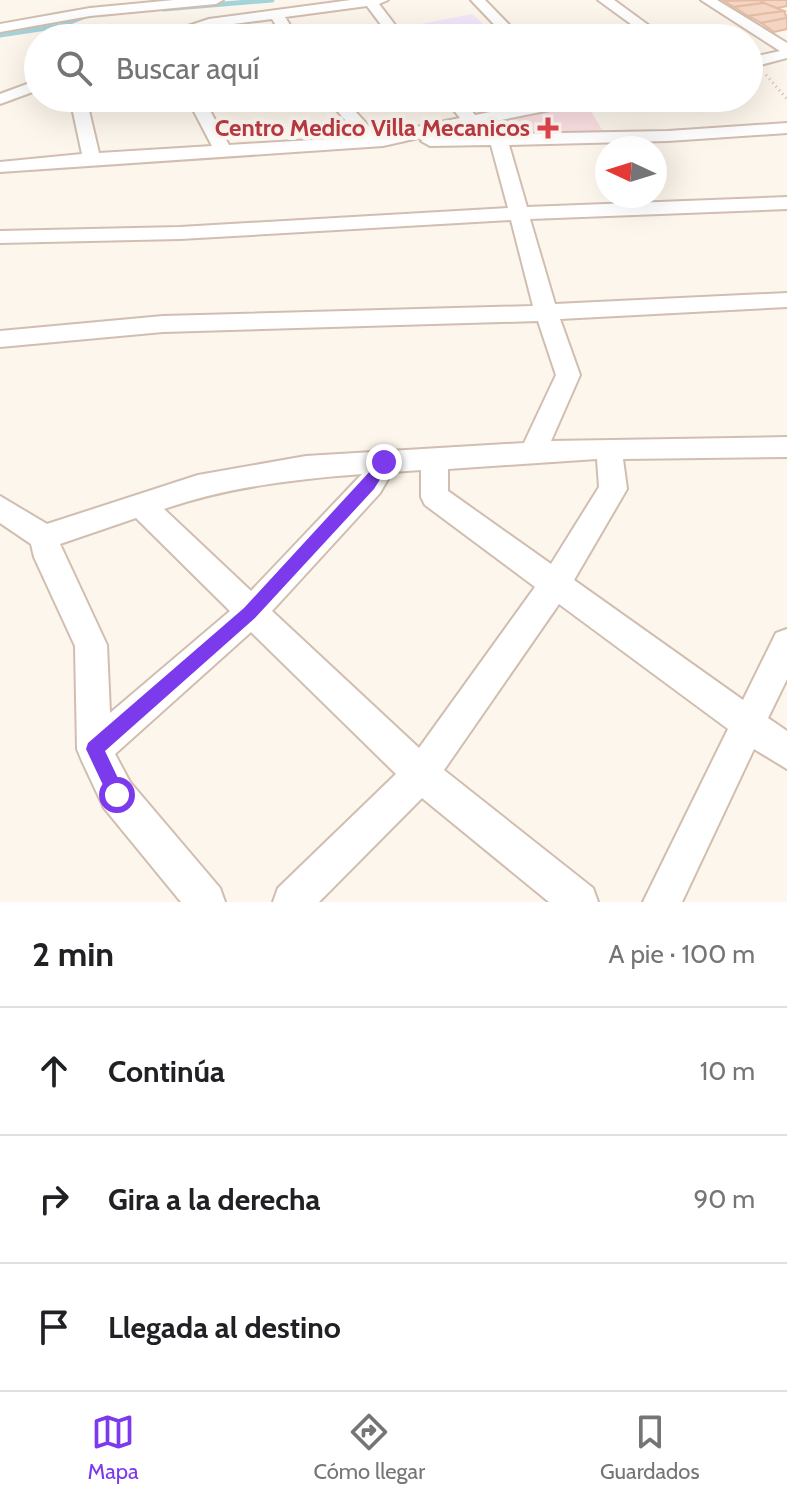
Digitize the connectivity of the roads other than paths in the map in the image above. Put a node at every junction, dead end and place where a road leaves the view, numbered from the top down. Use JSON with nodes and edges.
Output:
{"nodes":[{"id":1,"x":216,"y":0,"type":"edge"},
{"id":2,"x":478,"y":0,"type":"edge"},
{"id":3,"x":605,"y":0,"type":"edge"},
{"id":4,"x":708,"y":0,"type":"edge"},
{"id":5,"x":376,"y":1,"type":"edge"},
{"id":6,"x":131,"y":5,"type":"edge"},
{"id":7,"x":152,"y":8,"type":"junction"},
{"id":8,"x":276,"y":14,"type":"junction"},
{"id":9,"x":156,"y":24,"type":"edge"},
{"id":10,"x":206,"y":24,"type":"edge"},
{"id":11,"x":282,"y":24,"type":"edge"},
{"id":12,"x":390,"y":24,"type":"edge"},
{"id":13,"x":501,"y":24,"type":"edge"},
{"id":14,"x":639,"y":24,"type":"edge"},
{"id":15,"x":745,"y":24,"type":"edge"},
{"id":16,"x":0,"y":28,"type":"edge"},
{"id":17,"x":763,"y":36,"type":"edge"},
{"id":18,"x":787,"y":51,"type":"edge"},
{"id":19,"x":763,"y":59,"type":"edge"},
{"id":20,"x":24,"y":90,"type":"edge"},
{"id":21,"x":24,"y":97,"type":"edge"},
{"id":22,"x":1,"y":98,"type":"edge"},
{"id":23,"x":81,"y":112,"type":"edge"},
{"id":24,"x":203,"y":112,"type":"edge"},
{"id":25,"x":347,"y":112,"type":"edge"},
{"id":26,"x":471,"y":112,"type":"edge"},
{"id":27,"x":519,"y":112,"type":"edge"},
{"id":28,"x":482,"y":120,"type":"junction"},
{"id":29,"x":787,"y":128,"type":"edge"},
{"id":30,"x":373,"y":141,"type":"junction"},
{"id":31,"x":499,"y":142,"type":"junction"},
{"id":32,"x":224,"y":151,"type":"junction"},
{"id":33,"x":92,"y":159,"type":"junction"},
{"id":34,"x":0,"y":167,"type":"edge"},
{"id":35,"x":787,"y":203,"type":"edge"},
{"id":36,"x":519,"y":213,"type":"junction"},
{"id":37,"x":0,"y":237,"type":"edge"},
{"id":38,"x":787,"y":300,"type":"edge"},
{"id":39,"x":546,"y":312,"type":"junction"},
{"id":40,"x":0,"y":339,"type":"edge"},
{"id":41,"x":787,"y":447,"type":"edge"},
{"id":42,"x":609,"y":449,"type":"junction"},
{"id":43,"x":533,"y":452,"type":"junction"},
{"id":44,"x":434,"y":459,"type":"junction"},
{"id":45,"x":384,"y":462,"type":"junction"},
{"id":46,"x":141,"y":505,"type":"junction"},
{"id":47,"x":0,"y":508,"type":"edge"},
{"id":48,"x":44,"y":537,"type":"junction"},
{"id":49,"x":555,"y":584,"type":"junction"},
{"id":50,"x":250,"y":613,"type":"junction"},
{"id":51,"x":787,"y":644,"type":"edge"},
{"id":52,"x":750,"y":726,"type":"junction"},
{"id":53,"x":94,"y":749,"type":"junction"},
{"id":54,"x":787,"y":752,"type":"edge"},
{"id":55,"x":421,"y":774,"type":"junction"},
{"id":56,"x":201,"y":900,"type":"edge"},
{"id":57,"x":292,"y":902,"type":"edge"},
{"id":58,"x":579,"y":902,"type":"edge"},
{"id":59,"x":662,"y":902,"type":"edge"}],
"edges":[{"from":1,"to":7,"type":"street"},
{"from":2,"to":13,"type":"street"},
{"from":3,"to":14,"type":"street"},
{"from":4,"to":15,"type":"street"},
{"from":5,"to":8,"type":"street"},
{"from":5,"to":12,"type":"street"},
{"from":6,"to":7,"type":"street"},
{"from":6,"to":16,"type":"street"},
{"from":7,"to":9,"type":"street"},
{"from":8,"to":10,"type":"street"},
{"from":8,"to":11,"type":"street"},
{"from":17,"to":18,"type":"street"},
{"from":18,"to":19,"type":"street"},
{"from":20,"to":22,"type":"street"},
{"from":21,"to":22,"type":"street"},
{"from":23,"to":33,"type":"street"},
{"from":24,"to":32,"type":"street"},
{"from":25,"to":30,"type":"street"},
{"from":26,"to":28,"type":"street"},
{"from":27,"to":28,"type":"street"},
{"from":28,"to":30,"type":"street"},
{"from":28,"to":31,"type":"street"},
{"from":29,"to":31,"type":"street"},
{"from":30,"to":31,"type":"street"},
{"from":30,"to":32,"type":"street"},
{"from":31,"to":36,"type":"street"},
{"from":32,"to":33,"type":"street"},
{"from":33,"to":34,"type":"street"},
{"from":35,"to":36,"type":"street"},
{"from":36,"to":37,"type":"street"},
{"from":36,"to":39,"type":"street"},
{"from":38,"to":39,"type":"street"},
{"from":39,"to":40,"type":"street"},
{"from":39,"to":43,"type":"street"},
{"from":41,"to":42,"type":"street"},
{"from":42,"to":43,"type":"street"},
{"from":42,"to":49,"type":"street"},
{"from":43,"to":44,"type":"street"},
{"from":44,"to":45,"type":"street"},
{"from":44,"to":49,"type":"street"},
{"from":45,"to":46,"type":"street"},
{"from":45,"to":50,"type":"street"},
{"from":46,"to":48,"type":"street"},
{"from":46,"to":50,"type":"street"},
{"from":47,"to":48,"type":"street"},
{"from":48,"to":53,"type":"street"},
{"from":49,"to":52,"type":"street"},
{"from":49,"to":55,"type":"street"},
{"from":50,"to":53,"type":"street"},
{"from":50,"to":55,"type":"street"},
{"from":51,"to":52,"type":"street"},
{"from":52,"to":54,"type":"street"},
{"from":52,"to":59,"type":"street"},
{"from":53,"to":56,"type":"street"},
{"from":55,"to":57,"type":"street"},
{"from":55,"to":58,"type":"street"}]}
